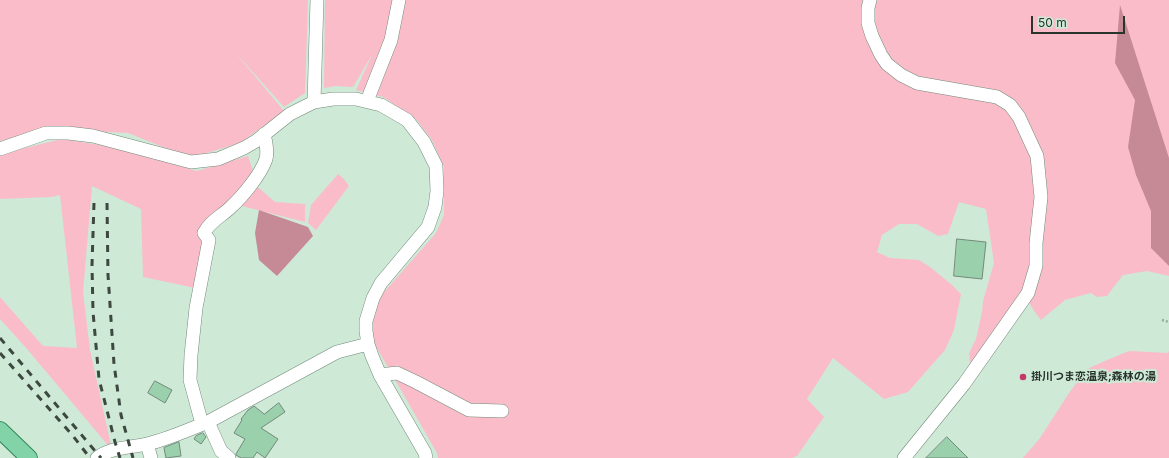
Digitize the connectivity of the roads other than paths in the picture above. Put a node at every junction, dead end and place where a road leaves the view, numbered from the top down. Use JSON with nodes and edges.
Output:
{"nodes":[{"id":1,"x":316,"y":0,"type":"edge"},
{"id":2,"x":399,"y":0,"type":"edge"},
{"id":3,"x":870,"y":0,"type":"edge"},
{"id":4,"x":367,"y":101,"type":"junction"},
{"id":5,"x":314,"y":102,"type":"junction"},
{"id":6,"x":264,"y":134,"type":"junction"},
{"id":7,"x":0,"y":149,"type":"edge"},
{"id":8,"x":368,"y":344,"type":"junction"},
{"id":9,"x":380,"y":375,"type":"junction"},
{"id":10,"x":502,"y":411,"type":"dead end"},
{"id":11,"x":205,"y":423,"type":"junction"},
{"id":12,"x":0,"y":430,"type":"edge"},
{"id":13,"x":147,"y":444,"type":"junction"},
{"id":14,"x":29,"y":458,"type":"edge"},
{"id":15,"x":97,"y":458,"type":"edge"},
{"id":16,"x":151,"y":458,"type":"edge"},
{"id":17,"x":229,"y":458,"type":"edge"},
{"id":18,"x":426,"y":458,"type":"edge"},
{"id":19,"x":904,"y":458,"type":"edge"}],
"edges":[{"from":1,"to":5,"type":"street"},
{"from":2,"to":4,"type":"street"},
{"from":3,"to":19,"type":"street"},
{"from":4,"to":5,"type":"street"},
{"from":4,"to":8,"type":"street"},
{"from":5,"to":6,"type":"street"},
{"from":6,"to":7,"type":"street"},
{"from":6,"to":11,"type":"street"},
{"from":8,"to":9,"type":"street"},
{"from":8,"to":11,"type":"street"},
{"from":9,"to":10,"type":"street"},
{"from":9,"to":18,"type":"street"},
{"from":11,"to":13,"type":"street"},
{"from":11,"to":17,"type":"street"},
{"from":12,"to":14,"type":"main road"},
{"from":13,"to":15,"type":"street"},
{"from":13,"to":16,"type":"street"}]}
